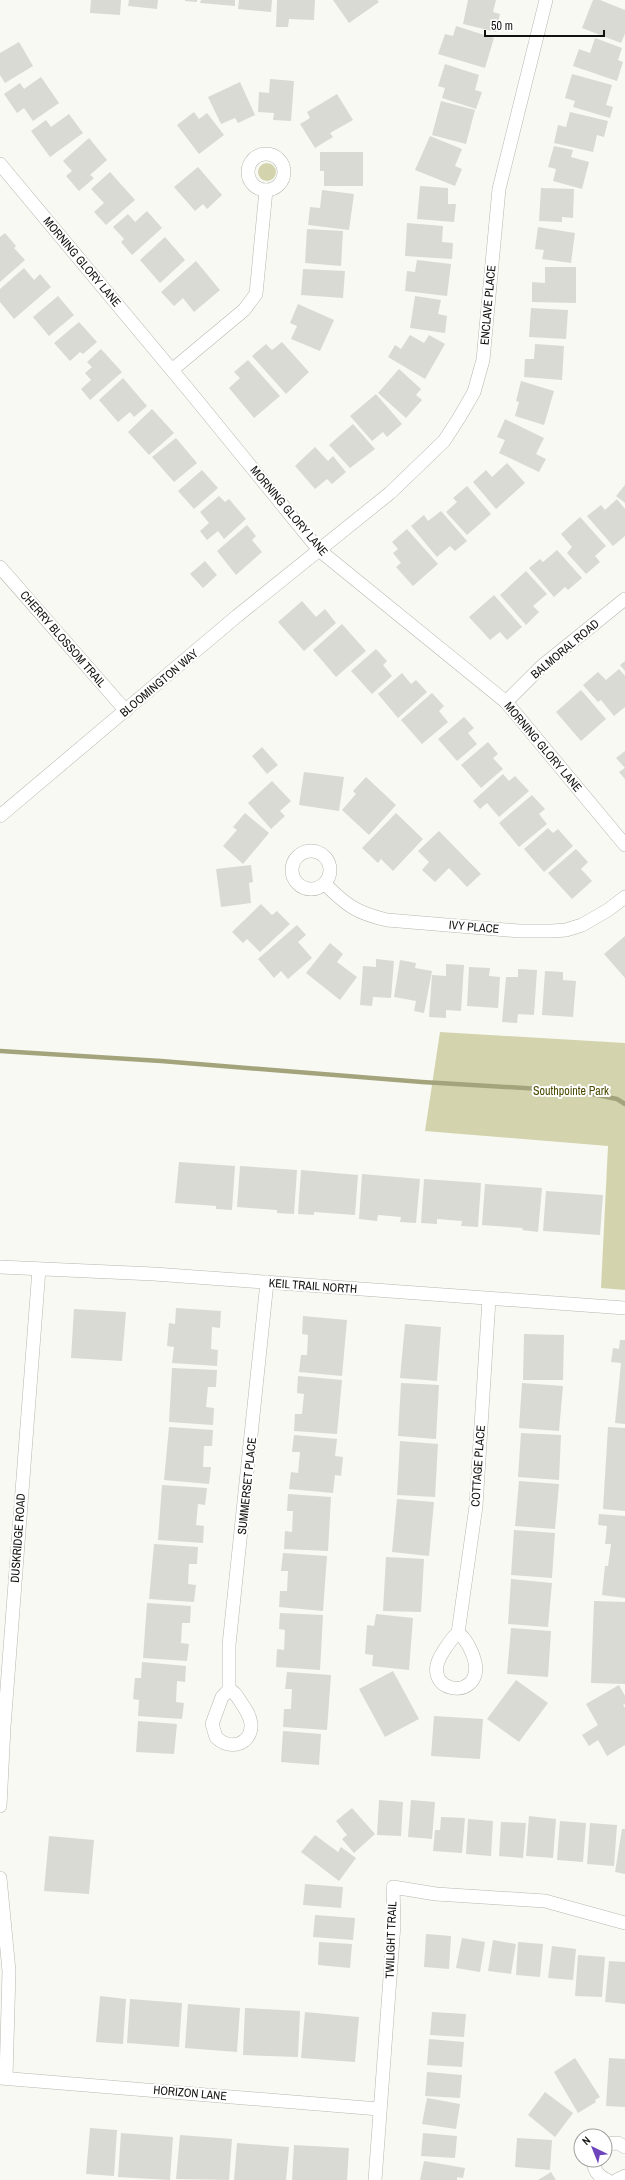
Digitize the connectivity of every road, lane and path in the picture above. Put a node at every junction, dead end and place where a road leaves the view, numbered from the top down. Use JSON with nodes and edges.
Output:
{"nodes":[{"id":1,"x":546,"y":0,"type":"edge"},
{"id":2,"x":0,"y":164,"type":"edge"},
{"id":3,"x":266,"y":190,"type":"dead end"},
{"id":4,"x":172,"y":370,"type":"junction"},
{"id":5,"x":319,"y":550,"type":"junction"},
{"id":6,"x":0,"y":567,"type":"edge"},
{"id":7,"x":625,"y":599,"type":"edge"},
{"id":8,"x":506,"y":702,"type":"junction"},
{"id":9,"x":126,"y":711,"type":"junction"},
{"id":10,"x":0,"y":816,"type":"edge"},
{"id":11,"x":625,"y":845,"type":"edge"},
{"id":12,"x":325,"y":884,"type":"dead end"},
{"id":13,"x":625,"y":897,"type":"edge"},
{"id":14,"x":0,"y":1267,"type":"edge"},
{"id":15,"x":39,"y":1269,"type":"junction"},
{"id":16,"x":267,"y":1282,"type":"junction"},
{"id":17,"x":489,"y":1299,"type":"junction"},
{"id":18,"x":625,"y":1308,"type":"edge"},
{"id":19,"x":458,"y":1633,"type":"dead end"},
{"id":20,"x":229,"y":1690,"type":"dead end"},
{"id":21,"x":0,"y":1806,"type":"edge"},
{"id":22,"x":0,"y":1878,"type":"edge"},
{"id":23,"x":625,"y":1923,"type":"edge"},
{"id":24,"x":3,"y":2078,"type":"edge"},
{"id":25,"x":379,"y":2109,"type":"junction"},
{"id":26,"x":613,"y":2143,"type":"edge"},
{"id":27,"x":625,"y":2147,"type":"edge"},
{"id":28,"x":594,"y":2168,"type":"edge"},
{"id":29,"x":625,"y":2176,"type":"edge"},
{"id":30,"x":375,"y":2180,"type":"edge"},
{"id":31,"x":607,"y":2180,"type":"edge"},
{"id":32,"x":617,"y":2180,"type":"edge"}],
"edges":[{"from":1,"to":5,"type":"street","name":"ENCLAVE PLACE"},
{"from":2,"to":4,"type":"street","name":"MORNING GLORY LANE"},
{"from":3,"to":4,"type":"street"},
{"from":4,"to":5,"type":"street","name":"MORNING GLORY LANE"},
{"from":5,"to":8,"type":"street","name":"MORNING GLORY LANE"},
{"from":5,"to":9,"type":"street","name":"BLOOMINGTON WAY"},
{"from":6,"to":9,"type":"street","name":"CHERRY BLOSSOM TRAIL"},
{"from":7,"to":8,"type":"street","name":"BALMORAL ROAD"},
{"from":8,"to":11,"type":"street","name":"MORNING GLORY LANE"},
{"from":9,"to":10,"type":"street","name":"BLOOMINGTON WAY"},
{"from":12,"to":13,"type":"street","name":"IVY PLACE"},
{"from":14,"to":15,"type":"street","name":"KEIL TRAIL NORTH"},
{"from":15,"to":16,"type":"street","name":"KEIL TRAIL NORTH"},
{"from":15,"to":21,"type":"street","name":"DUSKRIDGE ROAD"},
{"from":16,"to":17,"type":"street","name":"KEIL TRAIL NORTH"},
{"from":16,"to":20,"type":"street","name":"SUMMERSET PLACE"},
{"from":17,"to":18,"type":"street","name":"KEIL TRAIL NORTH"},
{"from":17,"to":19,"type":"street","name":"COTTAGE PLACE"},
{"from":22,"to":24,"type":"street"},
{"from":23,"to":25,"type":"street","name":"TWILIGHT TRAIL"},
{"from":24,"to":25,"type":"street","name":"HORIZON LANE"},
{"from":25,"to":30,"type":"street","name":"TWILIGHT TRAIL"},
{"from":26,"to":27,"type":"street"},
{"from":28,"to":31,"type":"street"},
{"from":29,"to":32,"type":"street"}]}
